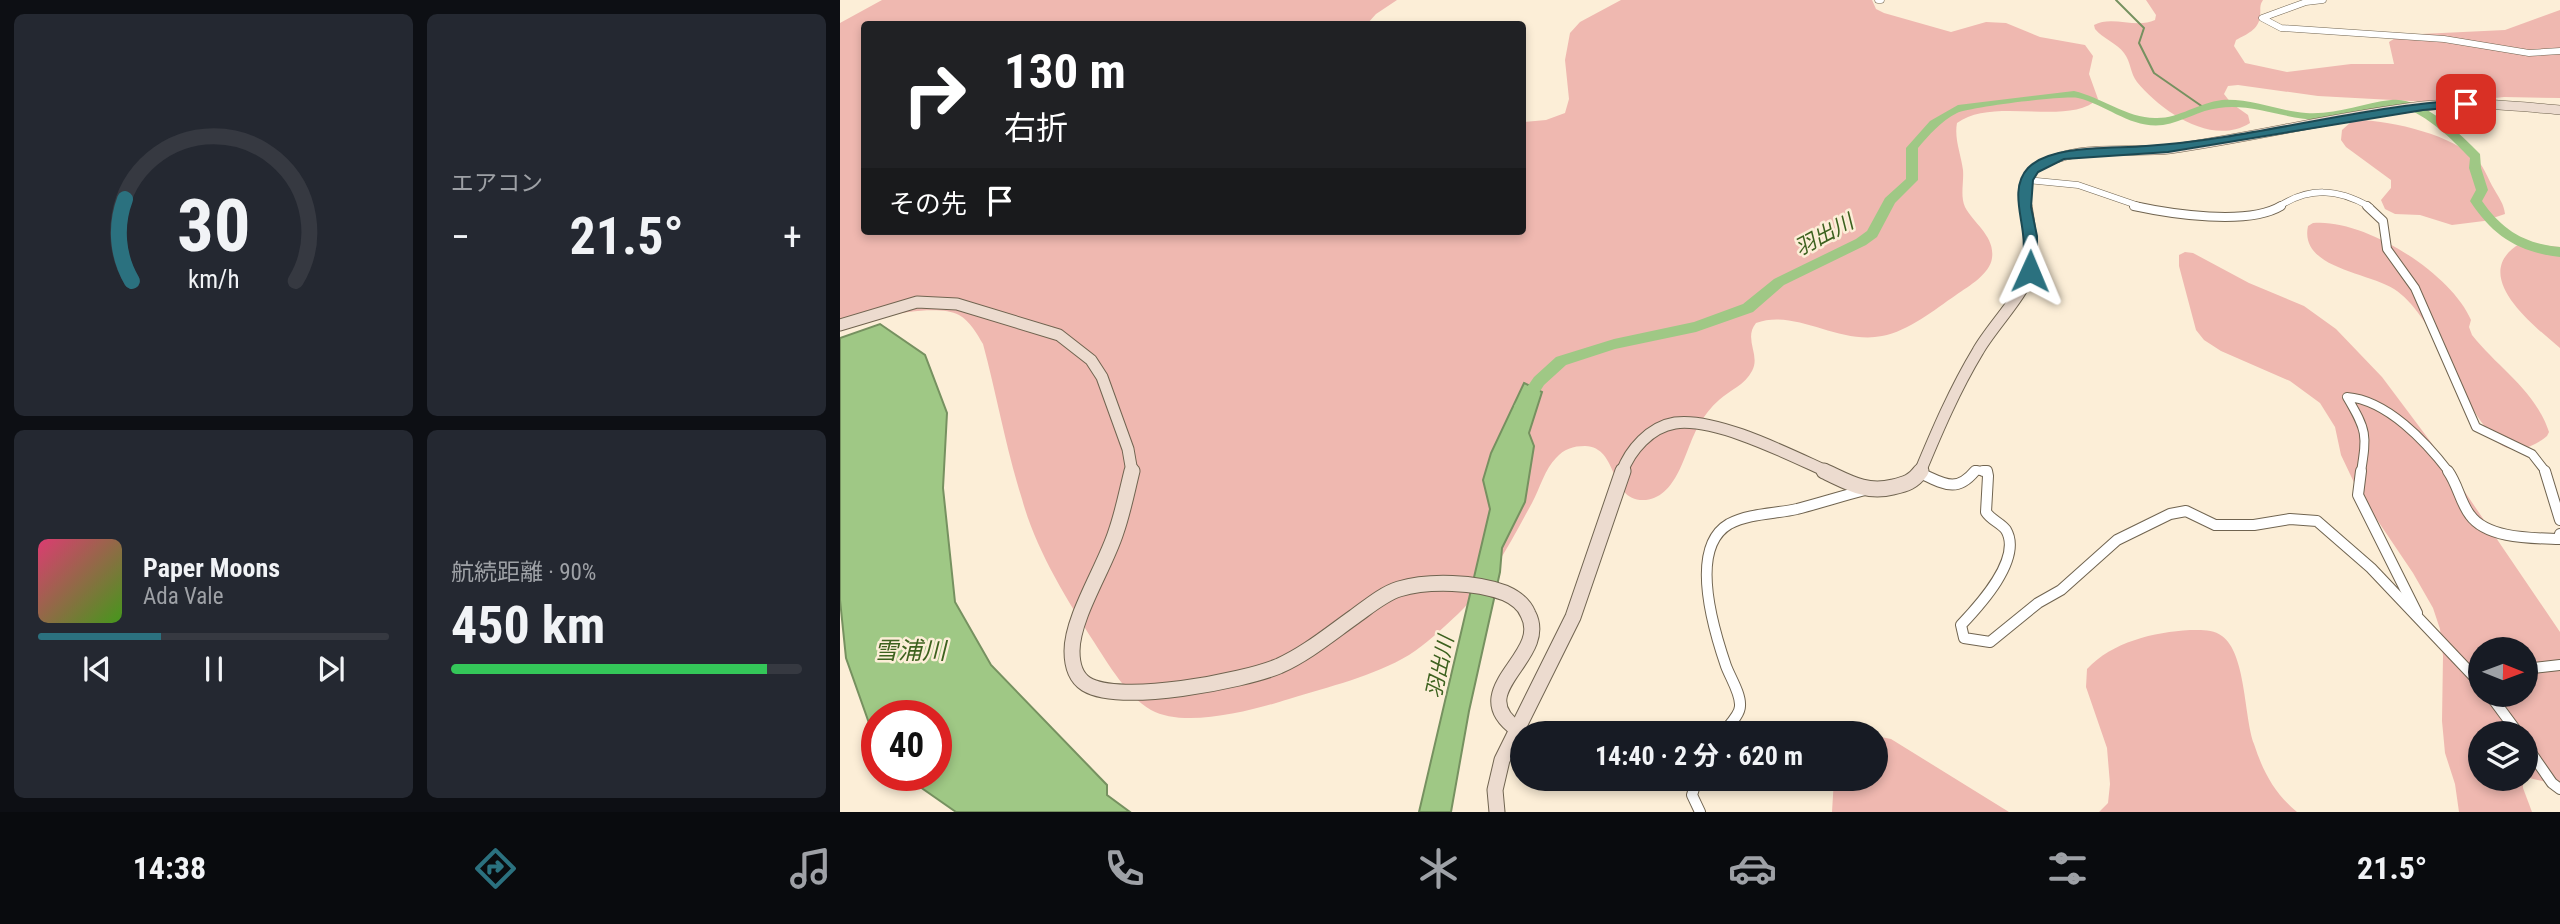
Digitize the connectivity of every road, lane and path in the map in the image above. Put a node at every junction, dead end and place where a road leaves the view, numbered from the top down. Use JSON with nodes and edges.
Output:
{"nodes":[{"id":1,"x":2323,"y":0,"type":"edge"},
{"id":2,"x":2560,"y":51,"type":"edge"},
{"id":3,"x":2423,"y":106,"type":"joint"},
{"id":4,"x":2401,"y":110,"type":"joint"},
{"id":5,"x":2560,"y":110,"type":"edge"},
{"id":6,"x":2026,"y":180,"type":"junction"},
{"id":7,"x":840,"y":326,"type":"edge"},
{"id":8,"x":1920,"y":473,"type":"junction"},
{"id":9,"x":1866,"y":490,"type":"junction"},
{"id":10,"x":2560,"y":520,"type":"edge"},
{"id":11,"x":2560,"y":534,"type":"edge"},
{"id":12,"x":1504,"y":593,"type":"joint"},
{"id":13,"x":2421,"y":621,"type":"junction"},
{"id":14,"x":2560,"y":665,"type":"edge"},
{"id":15,"x":2538,"y":668,"type":"edge"},
{"id":16,"x":2468,"y":670,"type":"edge"},
{"id":17,"x":1521,"y":721,"type":"edge"},
{"id":18,"x":1732,"y":721,"type":"edge"},
{"id":19,"x":1510,"y":724,"type":"edge"},
{"id":20,"x":1510,"y":744,"type":"edge"},
{"id":21,"x":2538,"y":762,"type":"edge"},
{"id":22,"x":2560,"y":789,"type":"edge"},
{"id":23,"x":1693,"y":791,"type":"edge"},
{"id":24,"x":1497,"y":812,"type":"edge"},
{"id":25,"x":1700,"y":812,"type":"edge"}],
"edges":[{"from":1,"to":2,"type":"street"},
{"from":3,"to":4,"type":"street"},
{"from":3,"to":5,"type":"street"},
{"from":4,"to":6,"type":"street"},
{"from":6,"to":8,"type":"street"},
{"from":6,"to":10,"type":"street"},
{"from":7,"to":12,"type":"street"},
{"from":8,"to":9,"type":"street"},
{"from":8,"to":13,"type":"street"},
{"from":9,"to":17,"type":"street"},
{"from":9,"to":18,"type":"street"},
{"from":11,"to":13,"type":"street"},
{"from":12,"to":19,"type":"street"},
{"from":13,"to":16,"type":"street"},
{"from":14,"to":15,"type":"street"},
{"from":20,"to":24,"type":"street"},
{"from":21,"to":22,"type":"street"},
{"from":23,"to":25,"type":"street"}]}
